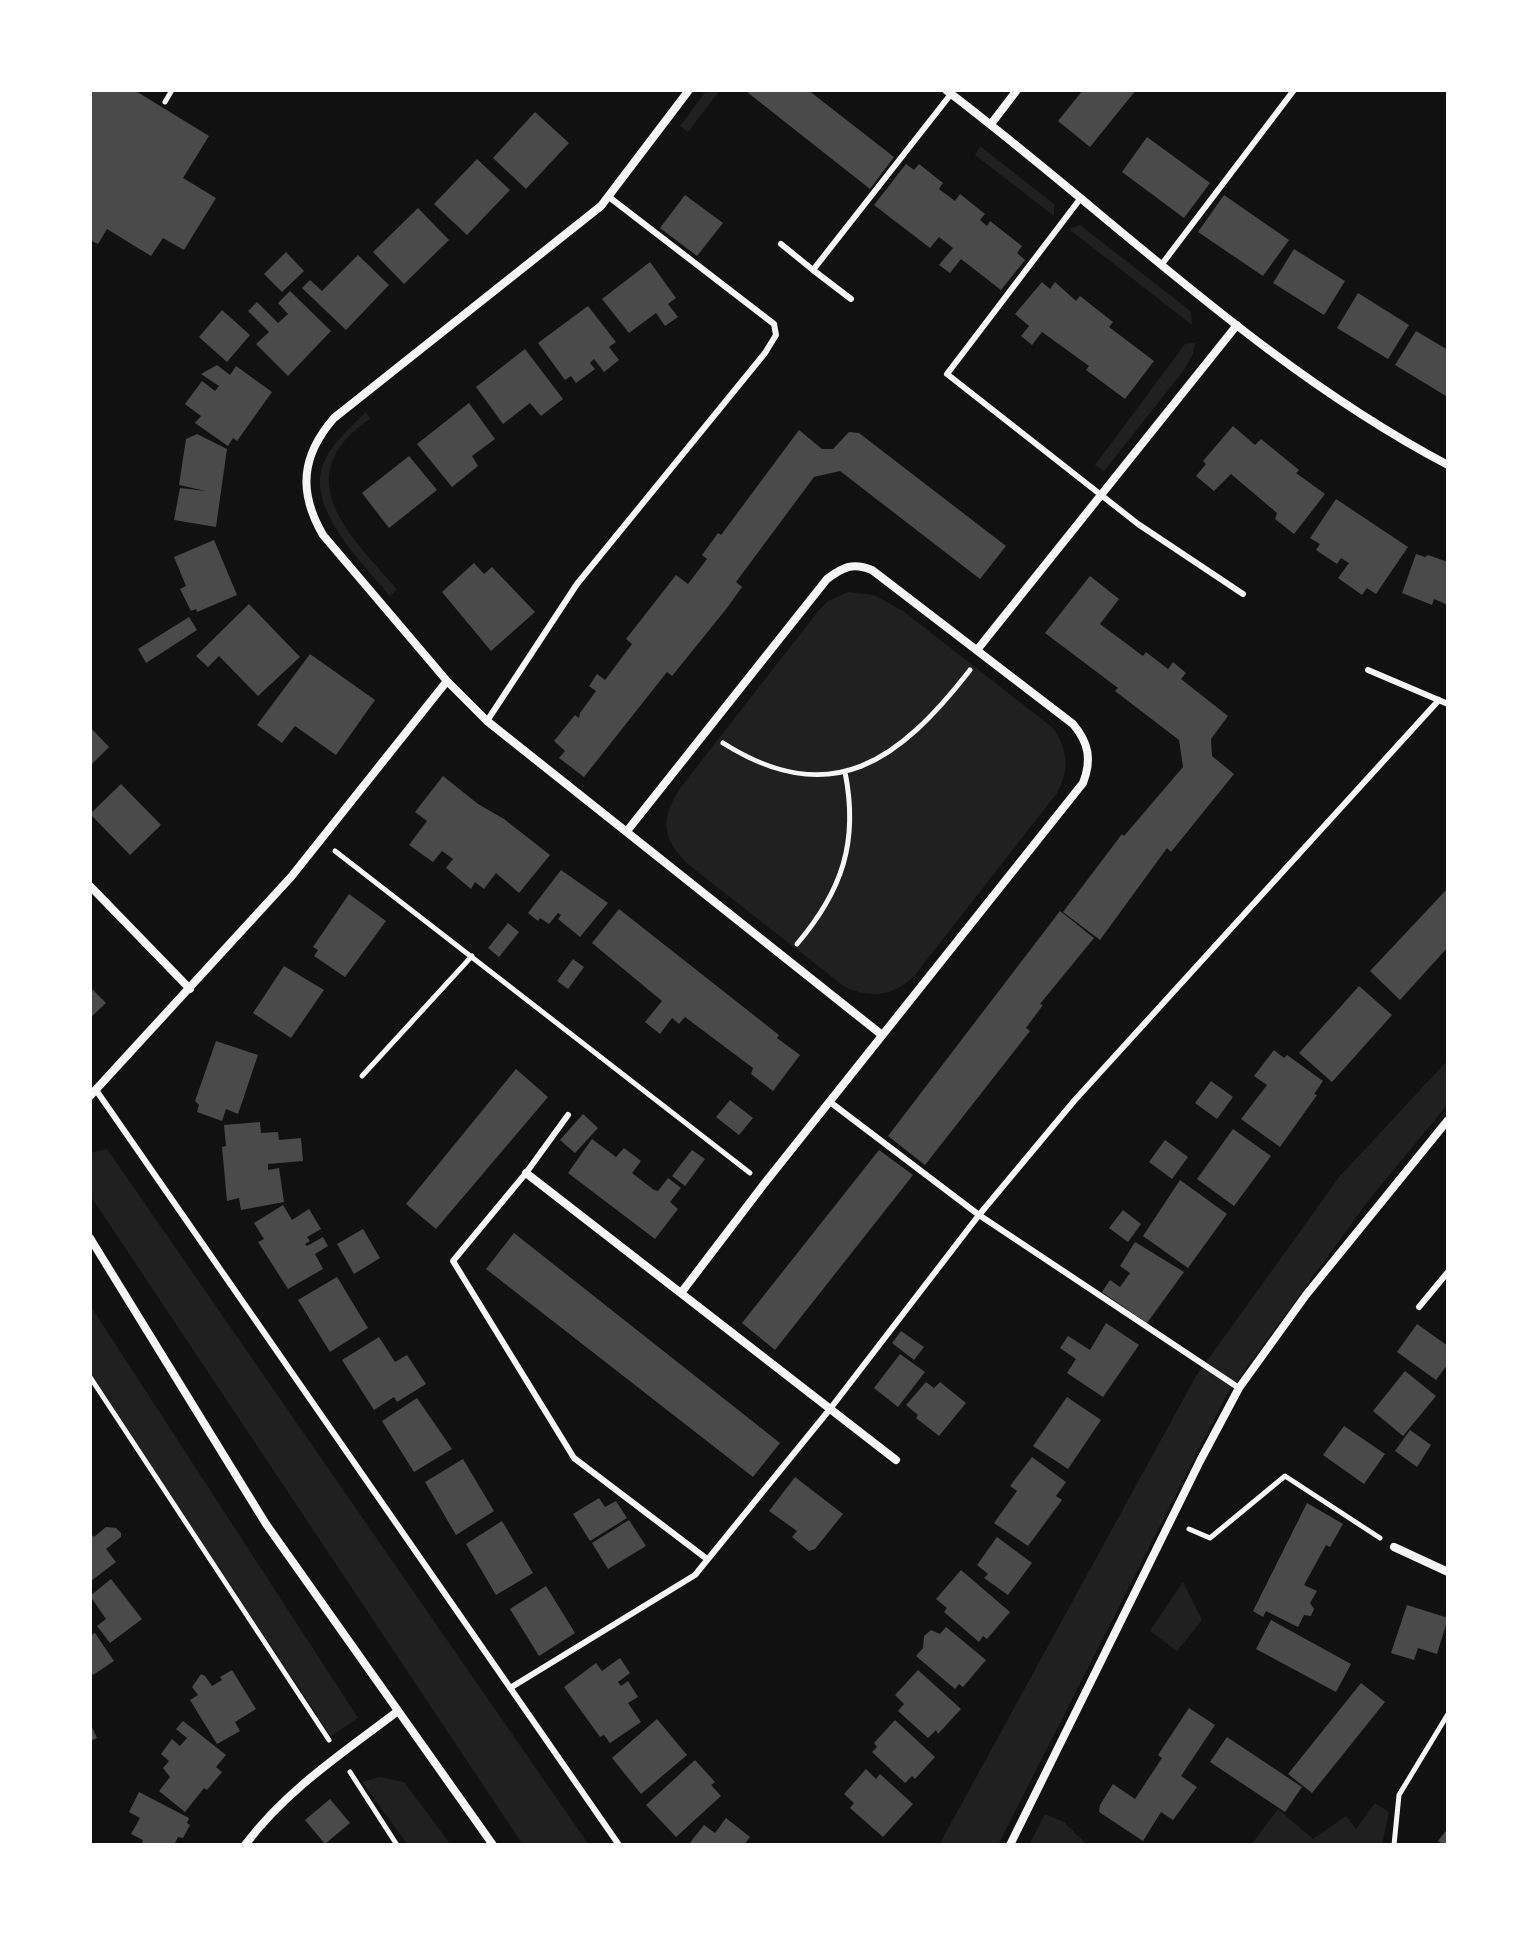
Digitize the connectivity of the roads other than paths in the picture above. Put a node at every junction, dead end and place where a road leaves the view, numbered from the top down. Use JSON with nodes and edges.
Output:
{"nodes":[{"id":1,"x":689,"y":90,"type":"edge"},
{"id":2,"x":1017,"y":90,"type":"edge"},
{"id":3,"x":1294,"y":90,"type":"edge"},
{"id":4,"x":949,"y":92,"type":"edge"},
{"id":5,"x":991,"y":124,"type":"junction"},
{"id":6,"x":609,"y":197,"type":"junction"},
{"id":7,"x":1080,"y":199,"type":"junction"},
{"id":8,"x":781,"y":244,"type":"dead end"},
{"id":9,"x":1162,"y":264,"type":"junction"},
{"id":10,"x":813,"y":270,"type":"junction"},
{"id":11,"x":851,"y":299,"type":"dead end"},
{"id":12,"x":1237,"y":325,"type":"junction"},
{"id":13,"x":1448,"y":465,"type":"edge"},
{"id":14,"x":1100,"y":496,"type":"junction"},
{"id":15,"x":1243,"y":594,"type":"dead end"},
{"id":16,"x":980,"y":652,"type":"junction"},
{"id":17,"x":1368,"y":670,"type":"dead end"},
{"id":18,"x":447,"y":681,"type":"junction"},
{"id":19,"x":1439,"y":700,"type":"junction"},
{"id":20,"x":1448,"y":704,"type":"edge"},
{"id":21,"x":487,"y":721,"type":"junction"},
{"id":22,"x":627,"y":831,"type":"junction"},
{"id":23,"x":90,"y":886,"type":"edge"},
{"id":24,"x":190,"y":989,"type":"junction"},
{"id":25,"x":882,"y":1035,"type":"junction"},
{"id":26,"x":93,"y":1093,"type":"edge"},
{"id":27,"x":830,"y":1102,"type":"junction"},
{"id":28,"x":568,"y":1115,"type":"dead end"},
{"id":29,"x":1448,"y":1120,"type":"edge"},
{"id":30,"x":526,"y":1173,"type":"junction"},
{"id":31,"x":979,"y":1215,"type":"junction"},
{"id":32,"x":90,"y":1238,"type":"edge"},
{"id":33,"x":1448,"y":1272,"type":"edge"},
{"id":34,"x":681,"y":1293,"type":"junction"},
{"id":35,"x":1419,"y":1307,"type":"dead end"},
{"id":36,"x":1239,"y":1388,"type":"junction"},
{"id":37,"x":830,"y":1409,"type":"junction"},
{"id":38,"x":896,"y":1460,"type":"dead end"},
{"id":39,"x":1394,"y":1547,"type":"road end"},
{"id":40,"x":707,"y":1559,"type":"junction"},
{"id":41,"x":1448,"y":1572,"type":"edge"},
{"id":42,"x":510,"y":1688,"type":"junction"},
{"id":43,"x":398,"y":1711,"type":"junction"},
{"id":44,"x":245,"y":1845,"type":"edge"},
{"id":45,"x":493,"y":1845,"type":"edge"},
{"id":46,"x":619,"y":1845,"type":"edge"},
{"id":47,"x":1010,"y":1845,"type":"edge"}],
"edges":[{"from":1,"to":6,"type":"street"},
{"from":2,"to":5,"type":"street"},
{"from":3,"to":9,"type":"lane"},
{"from":4,"to":5,"type":"street"},
{"from":4,"to":10,"type":"lane"},
{"from":5,"to":7,"type":"street"},
{"from":6,"to":18,"type":"street"},
{"from":6,"to":21,"type":"lane"},
{"from":7,"to":9,"type":"street"},
{"from":7,"to":14,"type":"lane"},
{"from":8,"to":10,"type":"lane"},
{"from":9,"to":12,"type":"street"},
{"from":10,"to":11,"type":"lane"},
{"from":12,"to":13,"type":"street"},
{"from":12,"to":14,"type":"street"},
{"from":14,"to":15,"type":"lane"},
{"from":14,"to":16,"type":"street"},
{"from":16,"to":22,"type":"street"},
{"from":16,"to":25,"type":"street"},
{"from":17,"to":19,"type":"lane"},
{"from":18,"to":21,"type":"street"},
{"from":18,"to":24,"type":"street"},
{"from":19,"to":20,"type":"lane"},
{"from":19,"to":31,"type":"lane"},
{"from":21,"to":22,"type":"street"},
{"from":22,"to":25,"type":"street"},
{"from":23,"to":24,"type":"street"},
{"from":24,"to":26,"type":"street"},
{"from":25,"to":27,"type":"street"},
{"from":26,"to":42,"type":"lane"},
{"from":27,"to":31,"type":"lane"},
{"from":27,"to":34,"type":"street"},
{"from":28,"to":30,"type":"lane"},
{"from":29,"to":36,"type":"street"},
{"from":30,"to":34,"type":"street"},
{"from":30,"to":40,"type":"lane"},
{"from":31,"to":36,"type":"lane"},
{"from":31,"to":37,"type":"lane"},
{"from":32,"to":43,"type":"street"},
{"from":33,"to":35,"type":"lane"},
{"from":34,"to":37,"type":"street"},
{"from":36,"to":47,"type":"street"},
{"from":37,"to":38,"type":"street"},
{"from":37,"to":40,"type":"lane"},
{"from":39,"to":41,"type":"street"},
{"from":40,"to":42,"type":"lane"},
{"from":42,"to":46,"type":"lane"},
{"from":43,"to":44,"type":"street"},
{"from":43,"to":45,"type":"street"}]}
